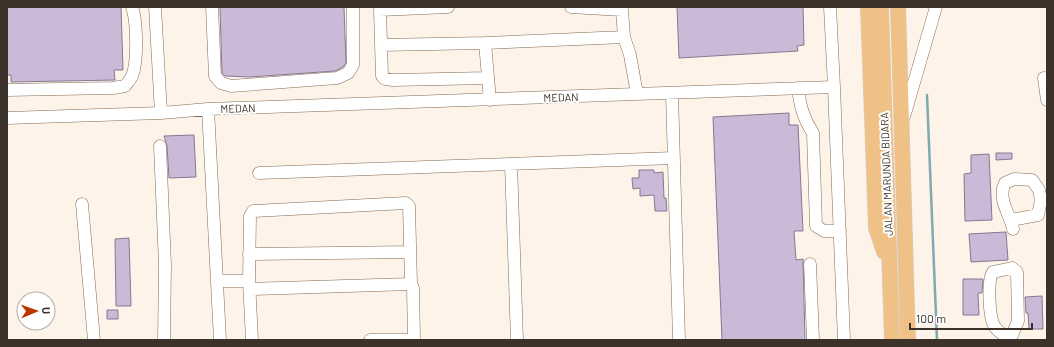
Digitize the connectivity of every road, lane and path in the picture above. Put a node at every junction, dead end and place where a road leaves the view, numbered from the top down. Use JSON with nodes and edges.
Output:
{"nodes":[{"id":1,"x":132,"y":7,"type":"edge"},
{"id":2,"x":155,"y":7,"type":"edge"},
{"id":3,"x":212,"y":7,"type":"edge"},
{"id":4,"x":353,"y":7,"type":"edge"},
{"id":5,"x":448,"y":7,"type":"edge"},
{"id":6,"x":571,"y":7,"type":"edge"},
{"id":7,"x":830,"y":7,"type":"edge"},
{"id":8,"x":868,"y":7,"type":"edge"},
{"id":9,"x":881,"y":7,"type":"edge"},
{"id":10,"x":898,"y":7,"type":"edge"},
{"id":11,"x":936,"y":7,"type":"edge"},
{"id":12,"x":380,"y":8,"type":"edge"},
{"id":13,"x":622,"y":8,"type":"edge"},
{"id":14,"x":624,"y":37,"type":"junction"},
{"id":15,"x":485,"y":43,"type":"junction"},
{"id":16,"x":381,"y":45,"type":"junction"},
{"id":17,"x":488,"y":78,"type":"junction"},
{"id":18,"x":1044,"y":78,"type":"dead end"},
{"id":19,"x":834,"y":87,"type":"junction"},
{"id":20,"x":798,"y":88,"type":"junction"},
{"id":21,"x":7,"y":90,"type":"edge"},
{"id":22,"x":672,"y":93,"type":"junction"},
{"id":23,"x":636,"y":94,"type":"junction"},
{"id":24,"x":490,"y":100,"type":"junction"},
{"id":25,"x":1047,"y":100,"type":"edge"},
{"id":26,"x":208,"y":109,"type":"junction"},
{"id":27,"x":161,"y":112,"type":"junction"},
{"id":28,"x":7,"y":118,"type":"edge"},
{"id":29,"x":902,"y":125,"type":"junction"},
{"id":30,"x":160,"y":146,"type":"dead end"},
{"id":31,"x":674,"y":158,"type":"junction"},
{"id":32,"x":512,"y":164,"type":"junction"},
{"id":33,"x":259,"y":173,"type":"dead end"},
{"id":34,"x":1044,"y":200,"type":"edge"},
{"id":35,"x":82,"y":204,"type":"dead end"},
{"id":36,"x":840,"y":231,"type":"junction"},
{"id":37,"x":410,"y":252,"type":"junction"},
{"id":38,"x":250,"y":254,"type":"junction"},
{"id":39,"x":810,"y":264,"type":"dead end"},
{"id":40,"x":889,"y":264,"type":"junction"},
{"id":41,"x":217,"y":280,"type":"junction"},
{"id":42,"x":411,"y":284,"type":"junction"},
{"id":43,"x":250,"y":285,"type":"junction"},
{"id":44,"x":910,"y":337,"type":"edge"},
{"id":45,"x":1010,"y":339,"type":"edge"},
{"id":46,"x":94,"y":340,"type":"edge"},
{"id":47,"x":164,"y":340,"type":"edge"},
{"id":48,"x":220,"y":340,"type":"edge"},
{"id":49,"x":252,"y":340,"type":"edge"},
{"id":50,"x":370,"y":340,"type":"edge"},
{"id":51,"x":411,"y":340,"type":"edge"},
{"id":52,"x":414,"y":340,"type":"edge"},
{"id":53,"x":517,"y":340,"type":"edge"},
{"id":54,"x":679,"y":340,"type":"edge"},
{"id":55,"x":813,"y":340,"type":"edge"},
{"id":56,"x":844,"y":340,"type":"edge"},
{"id":57,"x":892,"y":340,"type":"edge"}],
"edges":[{"from":1,"to":21,"type":"street"},
{"from":2,"to":27,"type":"street"},
{"from":3,"to":4,"type":"street"},
{"from":5,"to":12,"type":"street"},
{"from":6,"to":13,"type":"street"},
{"from":7,"to":19,"type":"street"},
{"from":8,"to":40,"type":"main road"},
{"from":9,"to":40,"type":"main road","name":"JALAN MARUNDA BIDARA"},
{"from":10,"to":29,"type":"main road","name":"JALAN MARUNDA BIDARA"},
{"from":11,"to":29,"type":"street"},
{"from":12,"to":16,"type":"street"},
{"from":13,"to":14,"type":"street"},
{"from":14,"to":15,"type":"street"},
{"from":14,"to":23,"type":"street"},
{"from":15,"to":16,"type":"street"},
{"from":15,"to":17,"type":"street"},
{"from":16,"to":17,"type":"street"},
{"from":17,"to":24,"type":"street"},
{"from":18,"to":25,"type":"street"},
{"from":19,"to":20,"type":"street","name":"MEDAN"},
{"from":19,"to":36,"type":"street"},
{"from":20,"to":22,"type":"street","name":"MEDAN"},
{"from":20,"to":36,"type":"street"},
{"from":22,"to":23,"type":"street","name":"MEDAN"},
{"from":22,"to":31,"type":"street"},
{"from":23,"to":24,"type":"street","name":"MEDAN"},
{"from":24,"to":26,"type":"street","name":"MEDAN"},
{"from":26,"to":27,"type":"street","name":"MEDAN"},
{"from":26,"to":41,"type":"street","name":"MEDAN"},
{"from":27,"to":28,"type":"street","name":"MEDAN"},
{"from":29,"to":44,"type":"main road","name":"JALAN MARUNDA BIDARA"},
{"from":30,"to":47,"type":"street"},
{"from":31,"to":32,"type":"street"},
{"from":31,"to":54,"type":"street"},
{"from":32,"to":33,"type":"street"},
{"from":32,"to":53,"type":"street"},
{"from":34,"to":34,"type":"street"},
{"from":35,"to":46,"type":"street"},
{"from":36,"to":56,"type":"street"},
{"from":37,"to":38,"type":"street"},
{"from":37,"to":38,"type":"street"},
{"from":37,"to":42,"type":"street"},
{"from":38,"to":43,"type":"street"},
{"from":39,"to":55,"type":"street"},
{"from":40,"to":57,"type":"main road","name":"JALAN MARUNDA BIDARA"},
{"from":41,"to":43,"type":"street"},
{"from":41,"to":48,"type":"street","name":"MEDAN"},
{"from":42,"to":43,"type":"street"},
{"from":42,"to":52,"type":"street"},
{"from":43,"to":49,"type":"street"},
{"from":45,"to":45,"type":"street"},
{"from":50,"to":51,"type":"street"}]}
